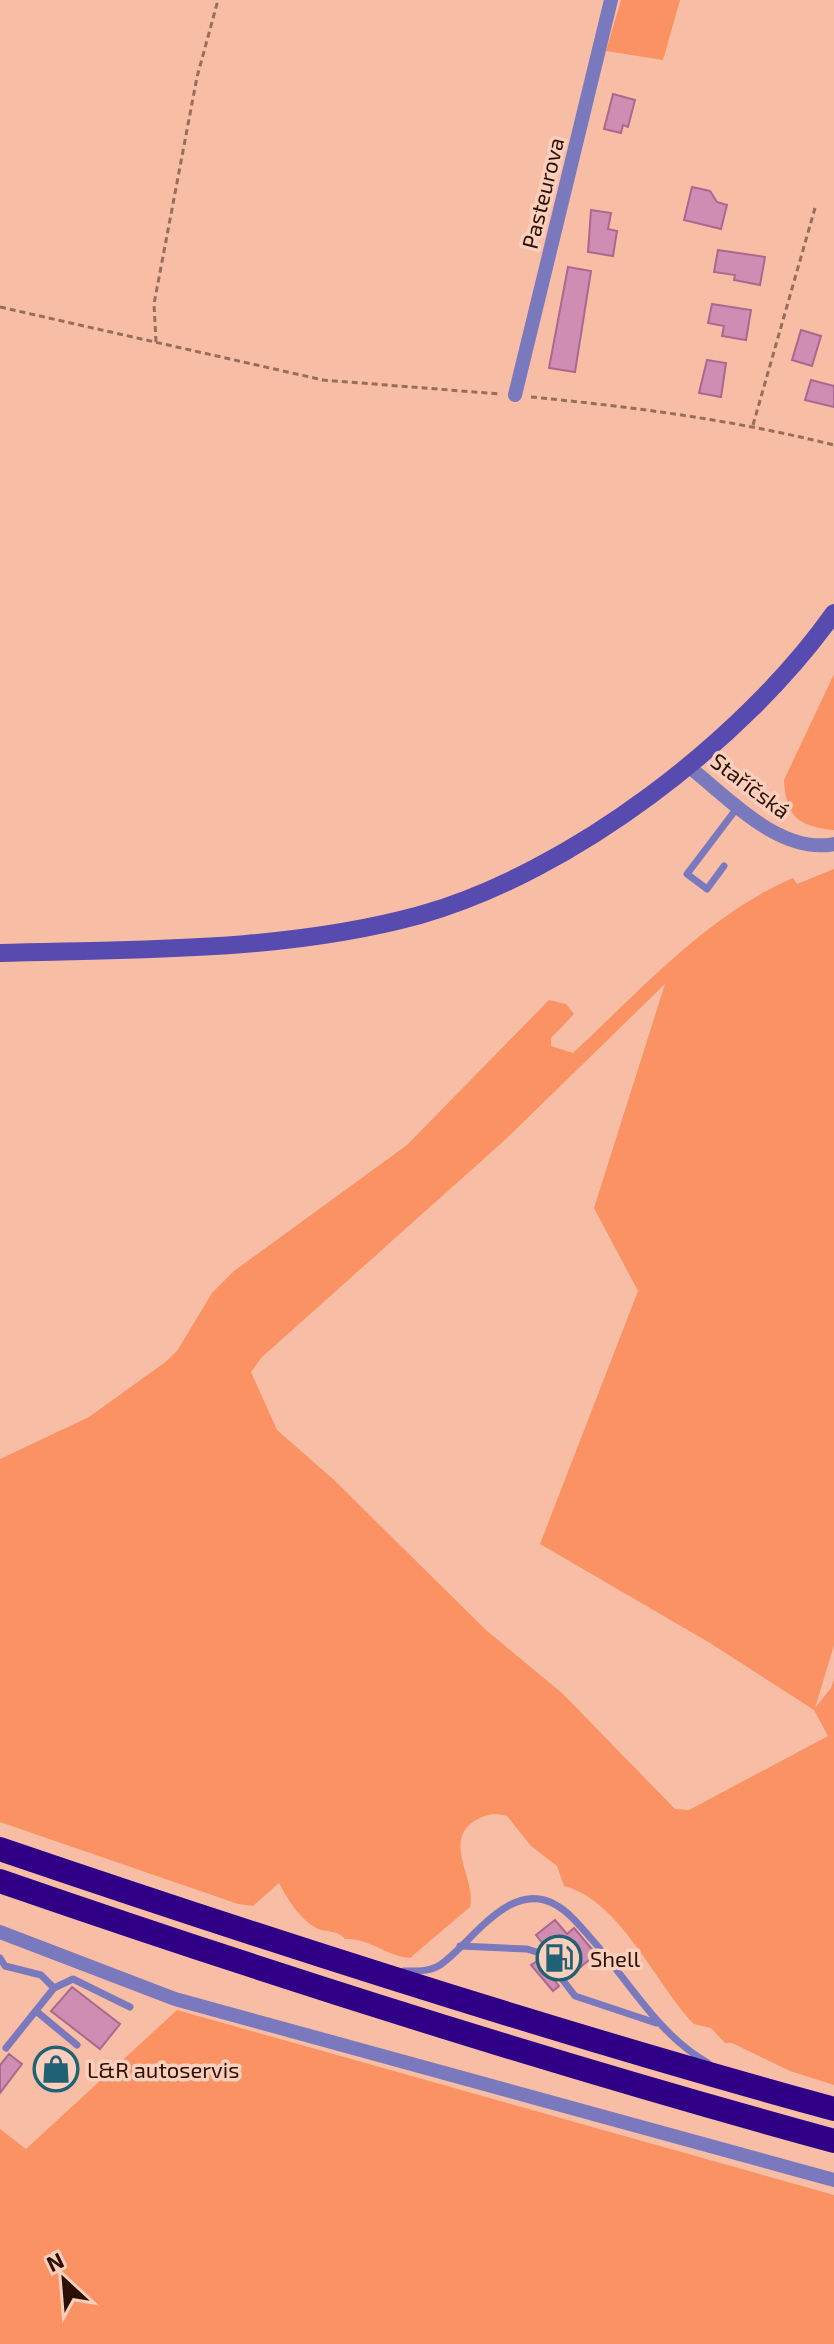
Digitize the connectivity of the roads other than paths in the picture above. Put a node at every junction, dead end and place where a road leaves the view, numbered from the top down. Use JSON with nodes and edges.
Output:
{"nodes":[{"id":1,"x":611,"y":0,"type":"edge"},
{"id":2,"x":515,"y":395,"type":"road end"},
{"id":3,"x":834,"y":613,"type":"edge"},
{"id":4,"x":688,"y":766,"type":"junction"},
{"id":5,"x":739,"y":806,"type":"junction"},
{"id":6,"x":834,"y":844,"type":"edge"},
{"id":7,"x":724,"y":866,"type":"dead end"},
{"id":8,"x":0,"y":953,"type":"edge"},
{"id":9,"x":0,"y":1849,"type":"edge"},
{"id":10,"x":0,"y":1881,"type":"edge"},
{"id":11,"x":0,"y":1932,"type":"edge"},
{"id":12,"x":460,"y":1946,"type":"junction"},
{"id":13,"x":296,"y":1949,"type":"junction"},
{"id":14,"x":2,"y":1966,"type":"edge"},
{"id":15,"x":54,"y":1988,"type":"junction"},
{"id":16,"x":130,"y":2007,"type":"dead end"},
{"id":17,"x":36,"y":2011,"type":"junction"},
{"id":18,"x":658,"y":2023,"type":"junction"},
{"id":19,"x":77,"y":2045,"type":"dead end"},
{"id":20,"x":6,"y":2048,"type":"dead end"},
{"id":21,"x":791,"y":2098,"type":"junction"},
{"id":22,"x":834,"y":2109,"type":"edge"},
{"id":23,"x":834,"y":2141,"type":"edge"},
{"id":24,"x":834,"y":2180,"type":"edge"}],
"edges":[{"from":1,"to":2,"type":"street","name":"Pasteurova"},
{"from":3,"to":4,"type":"street"},
{"from":4,"to":5,"type":"street","name":"Staříčská"},
{"from":4,"to":8,"type":"street"},
{"from":5,"to":6,"type":"street","name":"Staříčská"},
{"from":5,"to":7,"type":"lane"},
{"from":9,"to":13,"type":"highway"},
{"from":10,"to":23,"type":"highway"},
{"from":11,"to":24,"type":"street"},
{"from":12,"to":13,"type":"lane"},
{"from":12,"to":18,"type":"lane"},
{"from":12,"to":18,"type":"lane"},
{"from":13,"to":21,"type":"highway"},
{"from":14,"to":15,"type":"lane"},
{"from":15,"to":16,"type":"lane"},
{"from":15,"to":17,"type":"lane"},
{"from":17,"to":19,"type":"lane"},
{"from":17,"to":20,"type":"lane"},
{"from":18,"to":21,"type":"lane"},
{"from":21,"to":22,"type":"highway"}]}
